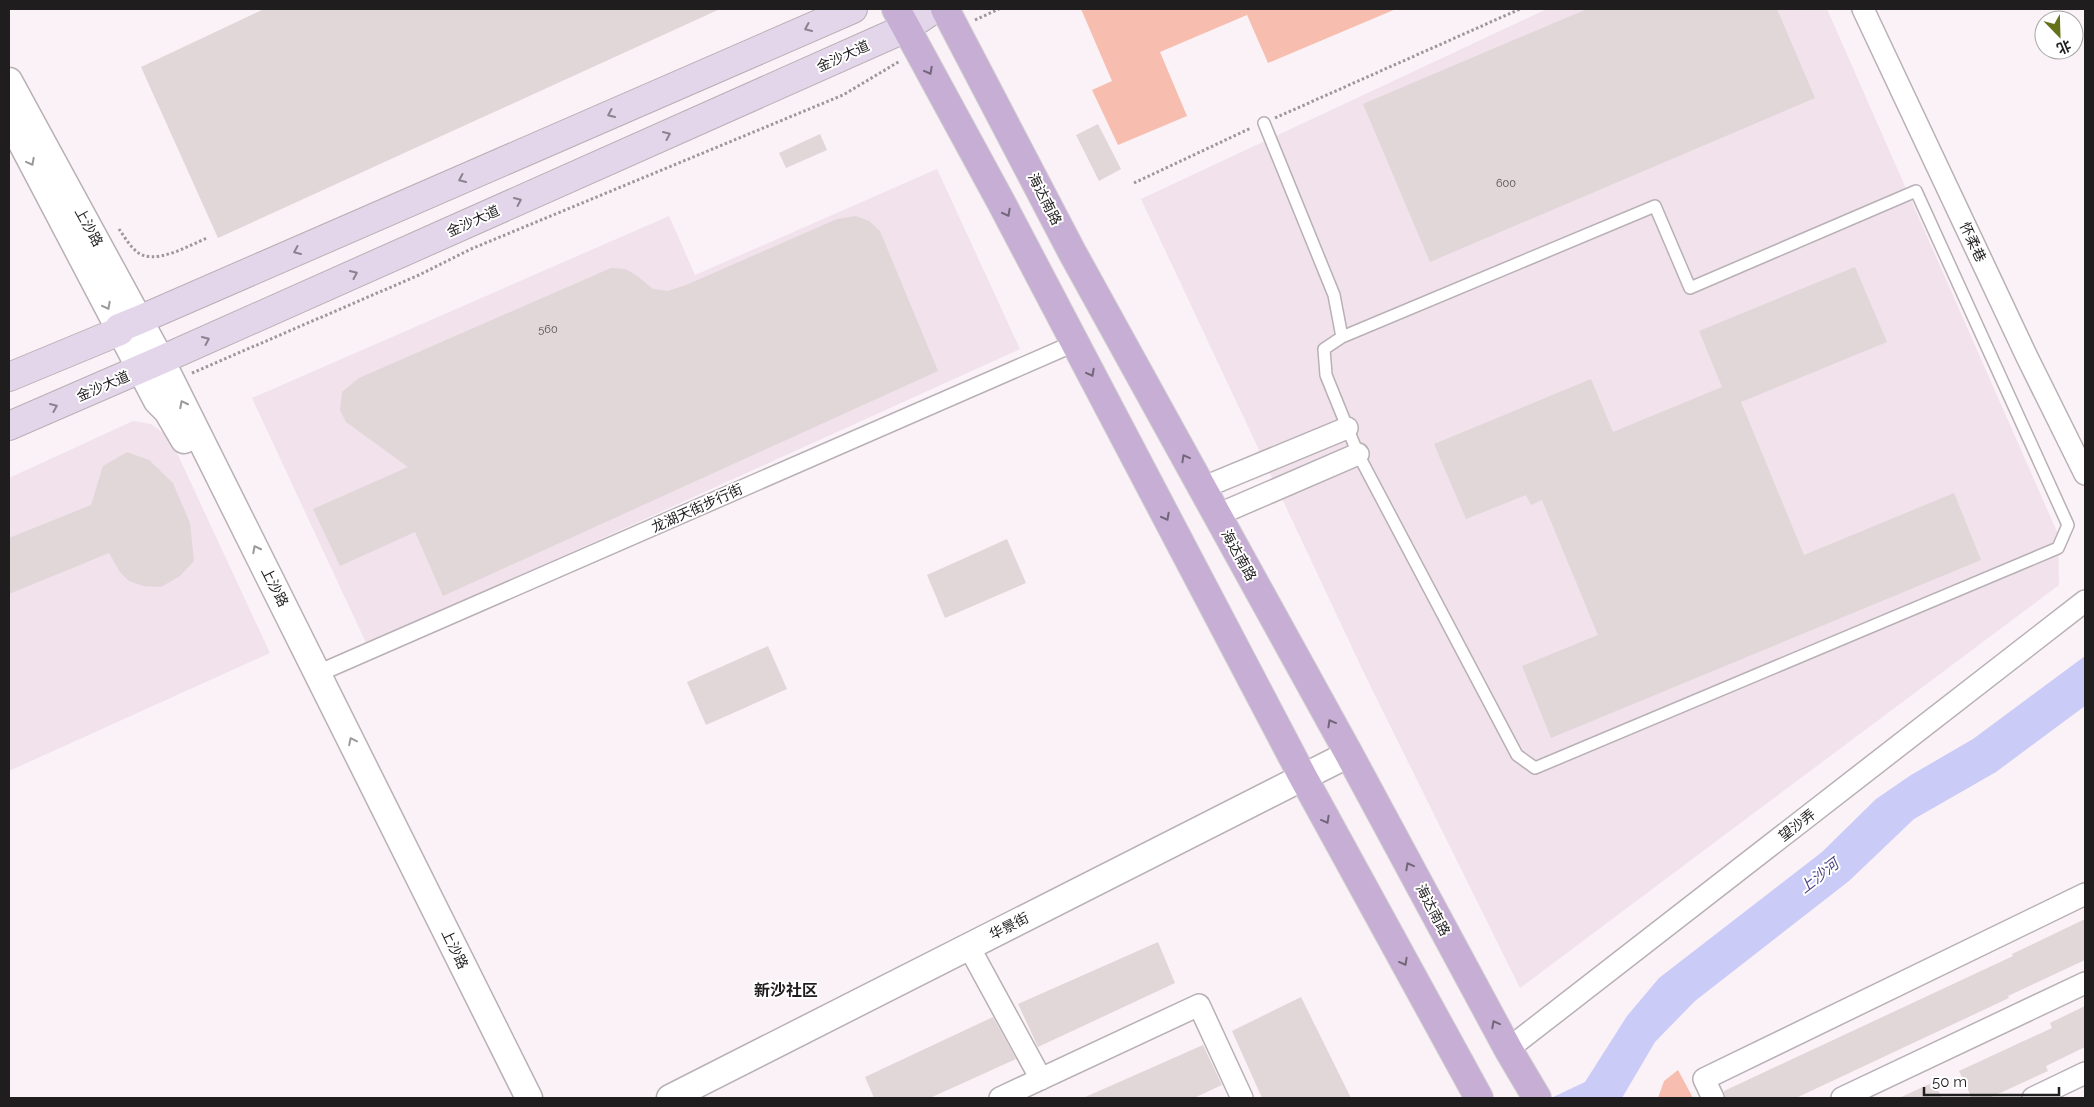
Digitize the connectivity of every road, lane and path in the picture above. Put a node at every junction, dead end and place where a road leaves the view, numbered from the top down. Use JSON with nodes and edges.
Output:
{"nodes":[{"id":1,"x":852,"y":9,"type":"edge"},
{"id":2,"x":934,"y":9,"type":"edge"},
{"id":3,"x":1000,"y":9,"type":"edge"},
{"id":4,"x":1520,"y":9,"type":"edge"},
{"id":5,"x":1864,"y":9,"type":"edge"},
{"id":6,"x":950,"y":18,"type":"edge"},
{"id":7,"x":907,"y":29,"type":"edge"},
{"id":8,"x":9,"y":81,"type":"edge"},
{"id":9,"x":9,"y":119,"type":"edge"},
{"id":10,"x":1264,"y":123,"type":"junction"},
{"id":11,"x":1134,"y":183,"type":"dead end"},
{"id":12,"x":118,"y":229,"type":"dead end"},
{"id":13,"x":207,"y":238,"type":"dead end"},
{"id":14,"x":126,"y":326,"type":"junction"},
{"id":15,"x":1342,"y":337,"type":"junction"},
{"id":16,"x":1075,"y":343,"type":"junction"},
{"id":17,"x":158,"y":370,"type":"junction"},
{"id":18,"x":9,"y":377,"type":"edge"},
{"id":19,"x":9,"y":426,"type":"edge"},
{"id":20,"x":1348,"y":428,"type":"junction"},
{"id":21,"x":1358,"y":454,"type":"junction"},
{"id":22,"x":2085,"y":474,"type":"edge"},
{"id":23,"x":1202,"y":488,"type":"junction"},
{"id":24,"x":1217,"y":514,"type":"junction"},
{"id":25,"x":2085,"y":601,"type":"edge"},
{"id":26,"x":319,"y":673,"type":"junction"},
{"id":27,"x":1349,"y":754,"type":"junction"},
{"id":28,"x":1303,"y":777,"type":"junction"},
{"id":29,"x":2085,"y":894,"type":"edge"},
{"id":30,"x":968,"y":947,"type":"junction"},
{"id":31,"x":2085,"y":982,"type":"edge"},
{"id":32,"x":1508,"y":1049,"type":"junction"},
{"id":33,"x":2085,"y":1073,"type":"edge"},
{"id":34,"x":1041,"y":1079,"type":"junction"},
{"id":35,"x":1537,"y":1097,"type":"edge"},
{"id":36,"x":512,"y":1098,"type":"edge"},
{"id":37,"x":529,"y":1098,"type":"edge"},
{"id":38,"x":670,"y":1098,"type":"edge"},
{"id":39,"x":1000,"y":1098,"type":"edge"},
{"id":40,"x":1242,"y":1098,"type":"edge"},
{"id":41,"x":1479,"y":1098,"type":"edge"},
{"id":42,"x":1713,"y":1098,"type":"edge"},
{"id":43,"x":1842,"y":1098,"type":"edge"},
{"id":44,"x":2032,"y":1098,"type":"edge"}],
"edges":[{"from":1,"to":14,"type":"main road","one_way":true},
{"from":2,"to":7,"type":"main road","name":"金沙大道"},
{"from":3,"to":6,"type":"path"},
{"from":4,"to":10,"type":"path"},
{"from":5,"to":22,"type":"street","name":"怀柔巷"},
{"from":23,"to":6,"type":"main road","name":"海达南路","one_way":true},
{"from":7,"to":16,"type":"main road","one_way":true},
{"from":17,"to":7,"type":"main road","name":"金沙大道","one_way":true},
{"from":7,"to":17,"type":"path"},
{"from":8,"to":14,"type":"street","name":"上沙路"},
{"from":9,"to":14,"type":"street","name":"上沙路","one_way":true},
{"from":10,"to":11,"type":"path"},
{"from":10,"to":15,"type":"lane"},
{"from":12,"to":13,"type":"path"},
{"from":14,"to":17,"type":"street","name":"上沙路"},
{"from":14,"to":18,"type":"main road"},
{"from":15,"to":20,"type":"lane"},
{"from":15,"to":21,"type":"lane"},
{"from":16,"to":26,"type":"street","name":"龙湖天街步行街"},
{"from":16,"to":28,"type":"main road","one_way":true},
{"from":19,"to":17,"type":"main road","name":"金沙大道","one_way":true},
{"from":26,"to":17,"type":"street","name":"上沙路","one_way":true},
{"from":17,"to":36,"type":"street","name":"上沙路"},
{"from":20,"to":21,"type":"lane"},
{"from":20,"to":23,"type":"street"},
{"from":21,"to":24,"type":"street"},
{"from":23,"to":24,"type":"main road","name":"海达南路"},
{"from":27,"to":24,"type":"main road","name":"海达南路","one_way":true},
{"from":25,"to":32,"type":"street","name":"望沙弄"},
{"from":37,"to":26,"type":"street","name":"上沙路","one_way":true},
{"from":27,"to":28,"type":"street","name":"华景街"},
{"from":32,"to":27,"type":"main road","name":"海达南路","one_way":true},
{"from":28,"to":30,"type":"street","name":"华景街"},
{"from":28,"to":41,"type":"main road","one_way":true},
{"from":29,"to":42,"type":"street"},
{"from":30,"to":34,"type":"street"},
{"from":30,"to":38,"type":"street","name":"华景街"},
{"from":31,"to":43,"type":"street"},
{"from":32,"to":35,"type":"main road","name":"海达南路"},
{"from":33,"to":44,"type":"street"},
{"from":34,"to":39,"type":"street"},
{"from":34,"to":40,"type":"street"}]}
